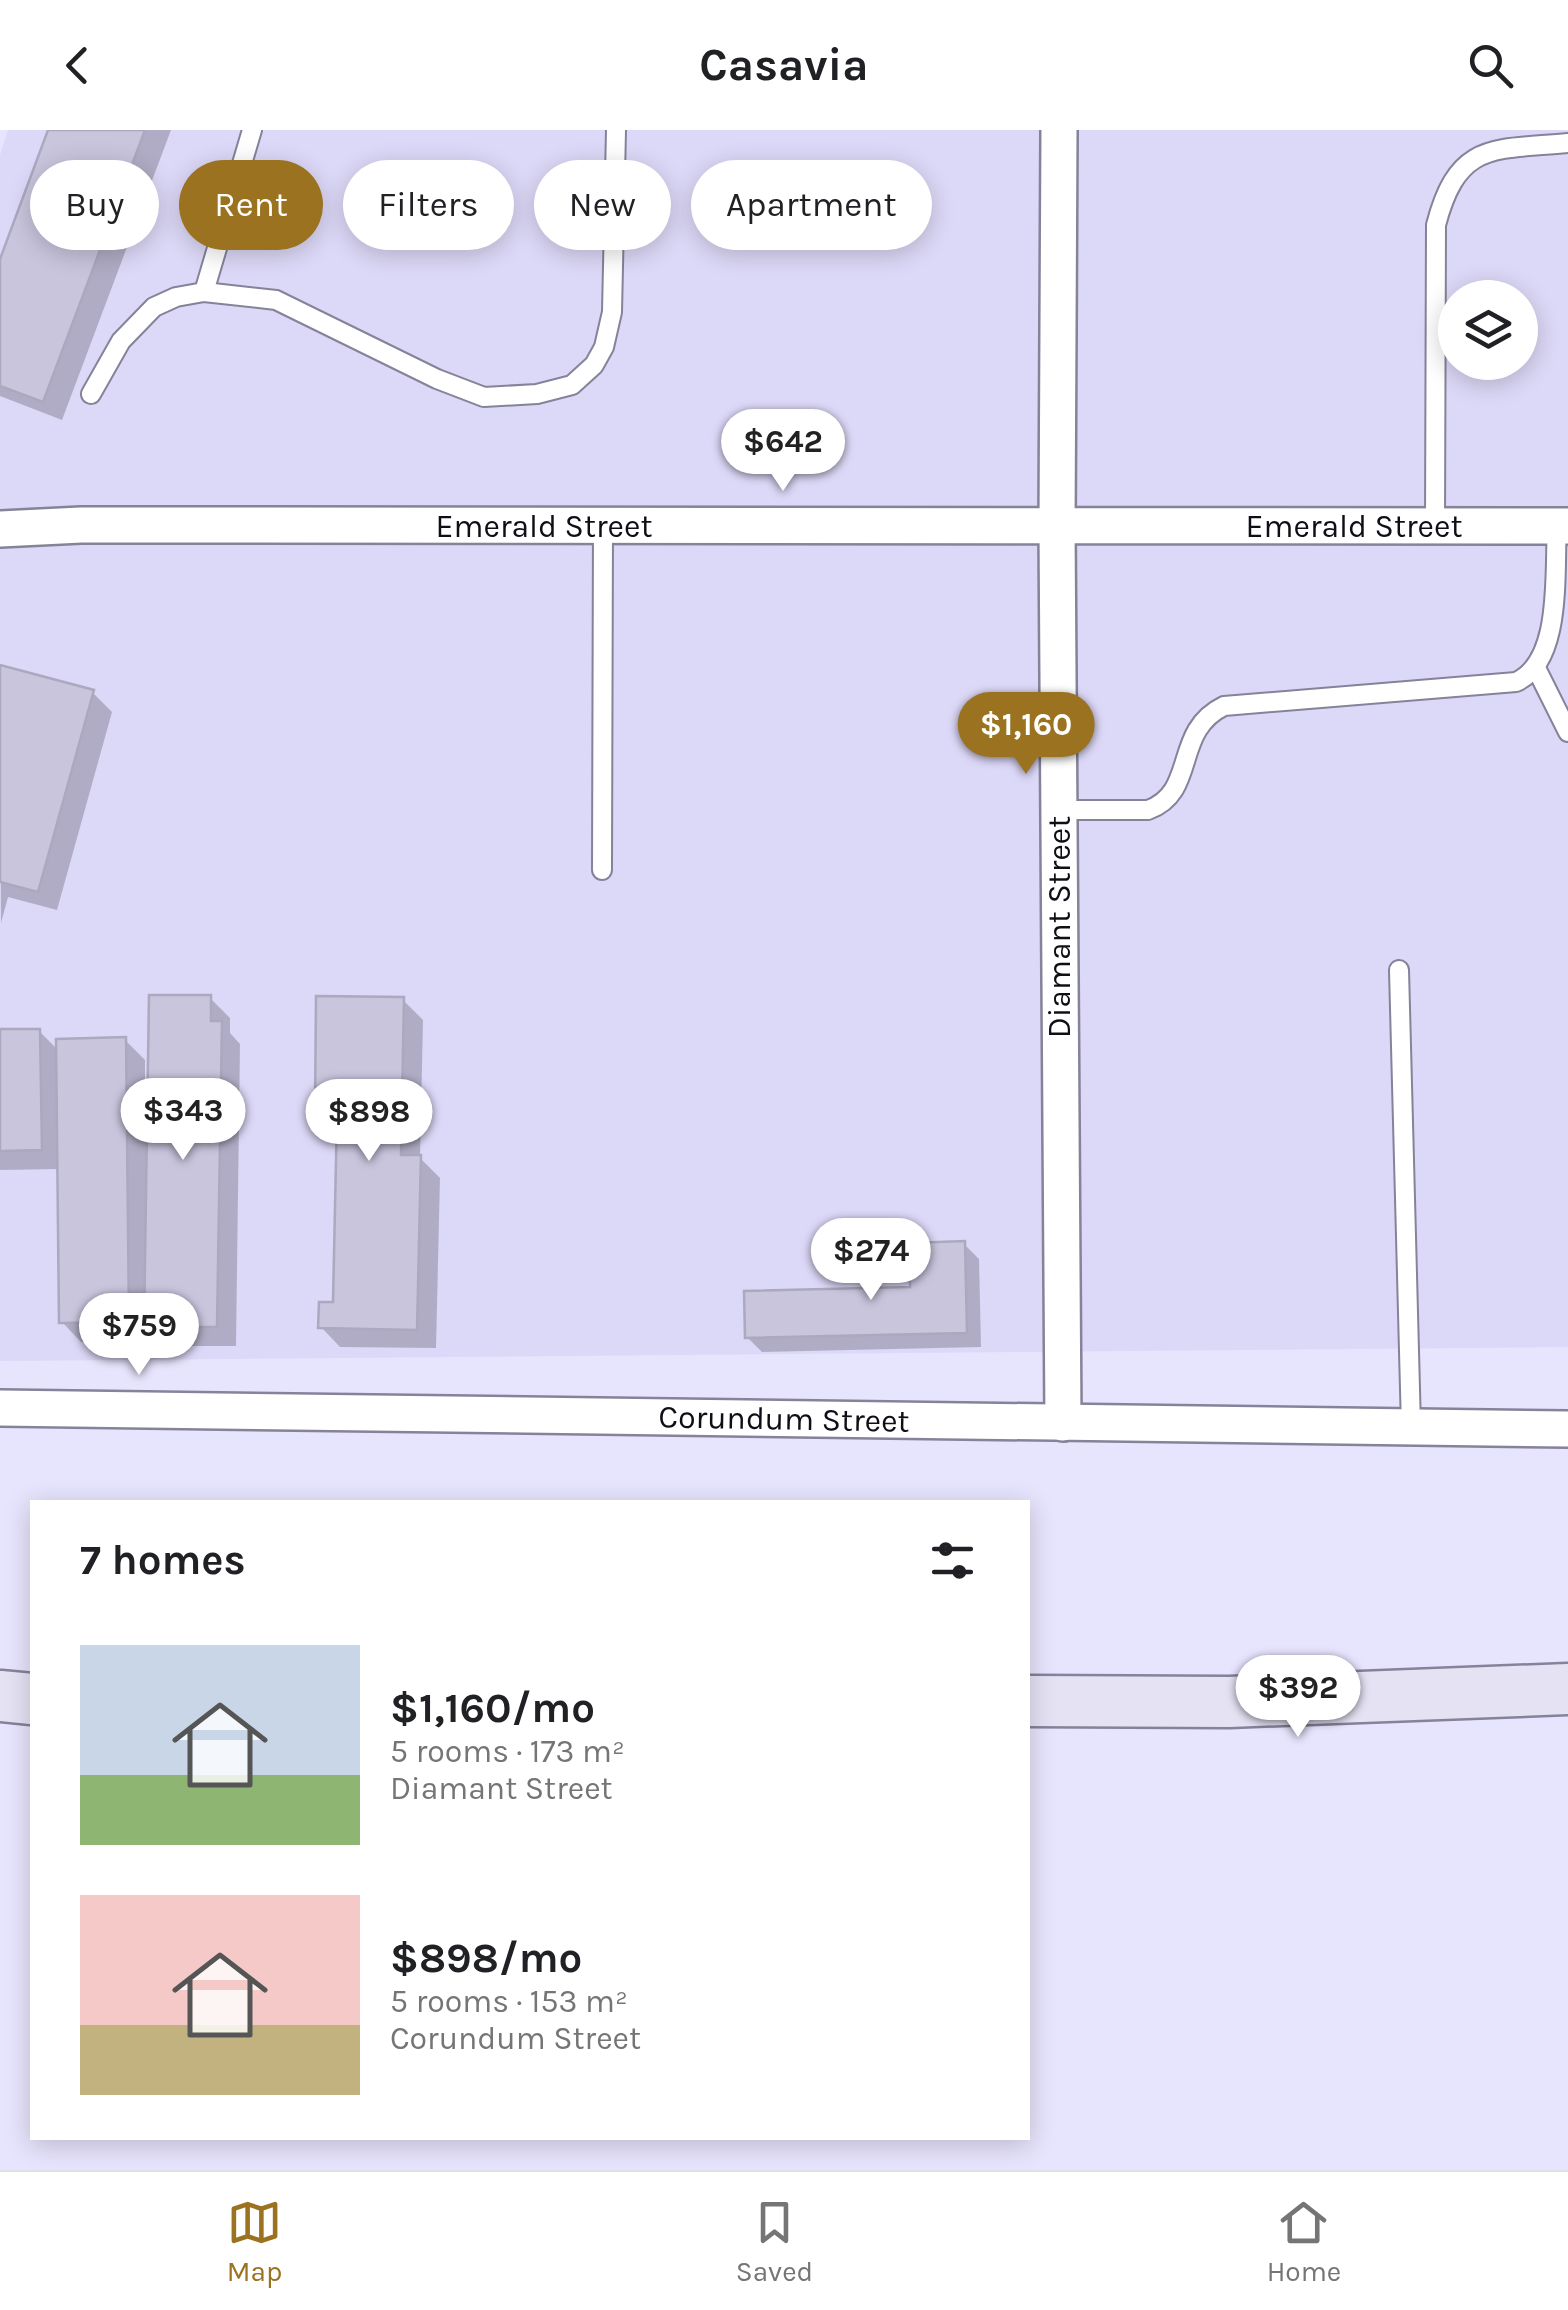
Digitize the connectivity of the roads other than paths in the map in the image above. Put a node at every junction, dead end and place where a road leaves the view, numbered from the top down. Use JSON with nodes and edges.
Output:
{"nodes":[{"id":1,"x":252,"y":130,"type":"edge"},
{"id":2,"x":616,"y":130,"type":"edge"},
{"id":3,"x":1059,"y":130,"type":"edge"},
{"id":4,"x":1568,"y":143,"type":"edge"},
{"id":5,"x":204,"y":292,"type":"junction"},
{"id":6,"x":92,"y":394,"type":"dead end"},
{"id":7,"x":603,"y":526,"type":"junction"},
{"id":8,"x":1435,"y":526,"type":"junction"},
{"id":9,"x":1563,"y":526,"type":"edge"},
{"id":10,"x":1057,"y":527,"type":"junction"},
{"id":11,"x":0,"y":529,"type":"edge"},
{"id":12,"x":1536,"y":668,"type":"junction"},
{"id":13,"x":1568,"y":732,"type":"edge"},
{"id":14,"x":1059,"y":810,"type":"junction"},
{"id":15,"x":602,"y":870,"type":"dead end"},
{"id":16,"x":1399,"y":970,"type":"dead end"},
{"id":17,"x":0,"y":1408,"type":"edge"},
{"id":18,"x":1063,"y":1423,"type":"junction"},
{"id":19,"x":1411,"y":1427,"type":"junction"},
{"id":20,"x":1568,"y":1429,"type":"edge"},
{"id":21,"x":1568,"y":1689,"type":"edge"},
{"id":22,"x":0,"y":1696,"type":"edge"},
{"id":23,"x":30,"y":1699,"type":"edge"},
{"id":24,"x":1030,"y":1701,"type":"edge"}],
"edges":[{"from":1,"to":5,"type":"lane"},
{"from":2,"to":5,"type":"lane"},
{"from":3,"to":10,"type":"street","name":"Diamant Street"},
{"from":4,"to":8,"type":"lane"},
{"from":5,"to":6,"type":"lane"},
{"from":7,"to":10,"type":"street","name":"Emerald Street"},
{"from":7,"to":11,"type":"street","name":"Emerald Street"},
{"from":7,"to":15,"type":"lane"},
{"from":8,"to":9,"type":"street","name":"Emerald Street"},
{"from":8,"to":10,"type":"street","name":"Emerald Street"},
{"from":9,"to":12,"type":"lane"},
{"from":10,"to":14,"type":"street","name":"Diamant Street"},
{"from":12,"to":13,"type":"lane"},
{"from":12,"to":14,"type":"lane"},
{"from":14,"to":18,"type":"street","name":"Diamant Street"},
{"from":16,"to":19,"type":"lane"},
{"from":17,"to":18,"type":"street","name":"Corundum Street"},
{"from":18,"to":19,"type":"street","name":"Corundum Street"},
{"from":19,"to":20,"type":"street","name":"Corundum Street"},
{"from":21,"to":24,"type":"main road"},
{"from":22,"to":23,"type":"main road"}]}
